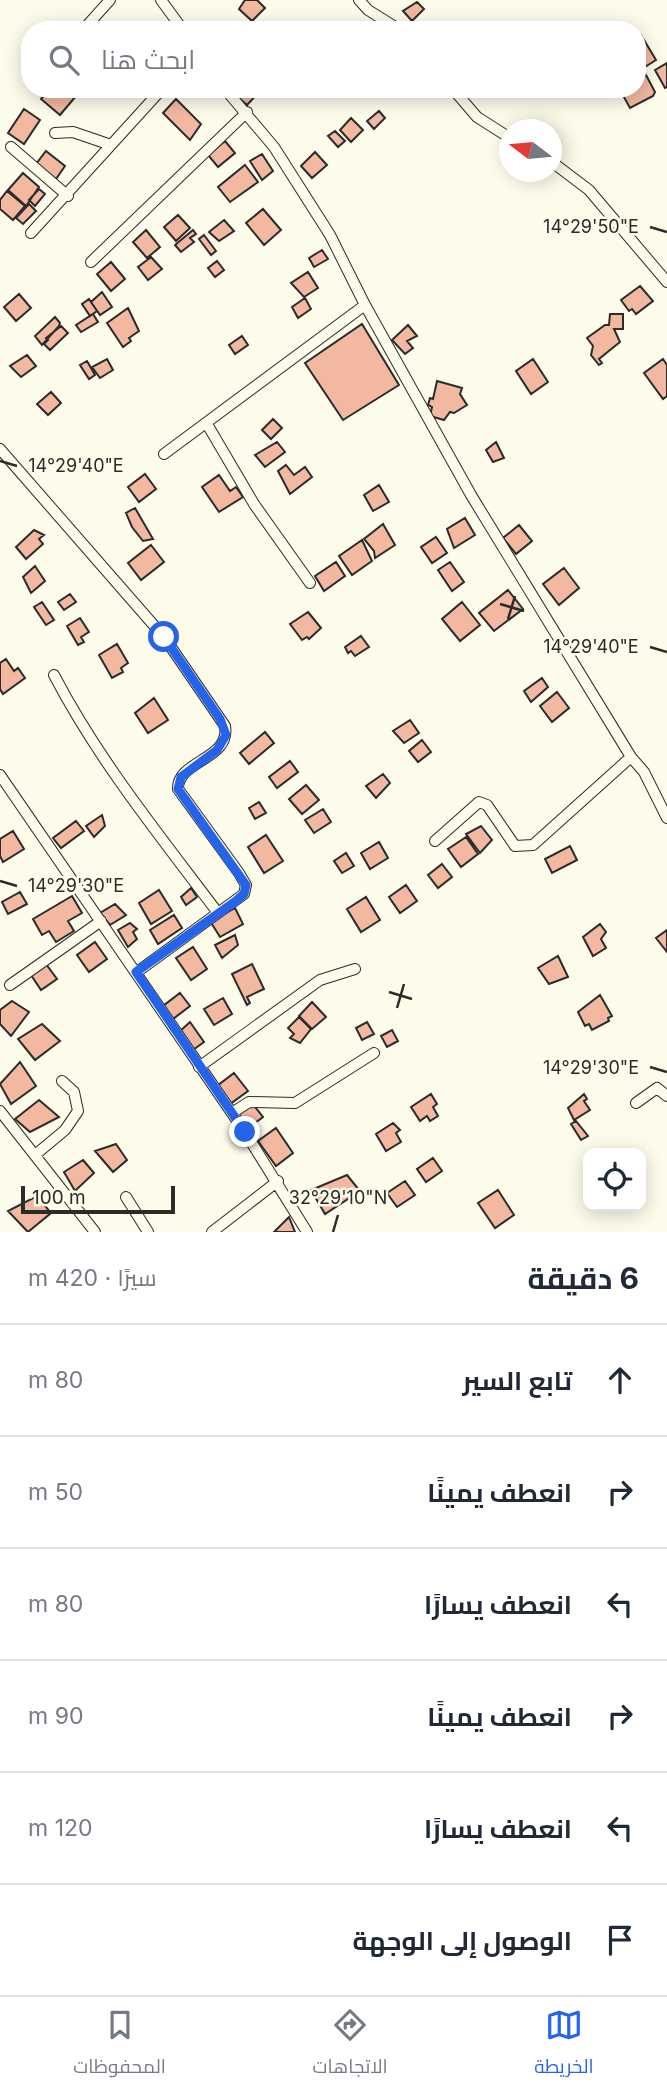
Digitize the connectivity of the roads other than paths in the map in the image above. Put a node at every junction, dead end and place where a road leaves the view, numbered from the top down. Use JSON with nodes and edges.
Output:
{"nodes":[{"id":1,"x":110,"y":0,"type":"edge"},
{"id":2,"x":161,"y":0,"type":"edge"},
{"id":3,"x":359,"y":0,"type":"edge"},
{"id":4,"x":91,"y":21,"type":"edge"},
{"id":5,"x":176,"y":21,"type":"edge"},
{"id":6,"x":386,"y":21,"type":"edge"},
{"id":7,"x":154,"y":98,"type":"edge"},
{"id":8,"x":234,"y":98,"type":"edge"},
{"id":9,"x":461,"y":98,"type":"edge"},
{"id":10,"x":247,"y":112,"type":"junction"},
{"id":11,"x":499,"y":131,"type":"edge"},
{"id":12,"x":55,"y":133,"type":"dead end"},
{"id":13,"x":111,"y":145,"type":"junction"},
{"id":14,"x":11,"y":147,"type":"dead end"},
{"id":15,"x":562,"y":171,"type":"edge"},
{"id":16,"x":68,"y":196,"type":"junction"},
{"id":17,"x":31,"y":233,"type":"dead end"},
{"id":18,"x":91,"y":262,"type":"dead end"},
{"id":19,"x":667,"y":282,"type":"edge"},
{"id":20,"x":365,"y":305,"type":"junction"},
{"id":21,"x":207,"y":424,"type":"junction"},
{"id":22,"x":0,"y":449,"type":"edge"},
{"id":23,"x":164,"y":454,"type":"dead end"},
{"id":24,"x":310,"y":583,"type":"dead end"},
{"id":25,"x":54,"y":676,"type":"dead end"},
{"id":26,"x":631,"y":757,"type":"junction"},
{"id":27,"x":0,"y":775,"type":"edge"},
{"id":28,"x":667,"y":818,"type":"edge"},
{"id":29,"x":435,"y":841,"type":"dead end"},
{"id":30,"x":218,"y":913,"type":"junction"},
{"id":31,"x":101,"y":921,"type":"junction"},
{"id":32,"x":355,"y":969,"type":"dead end"},
{"id":33,"x":136,"y":972,"type":"junction"},
{"id":34,"x":10,"y":985,"type":"dead end"},
{"id":35,"x":374,"y":1053,"type":"dead end"},
{"id":36,"x":199,"y":1067,"type":"junction"},
{"id":37,"x":62,"y":1082,"type":"dead end"},
{"id":38,"x":667,"y":1096,"type":"edge"},
{"id":39,"x":636,"y":1103,"type":"dead end"},
{"id":40,"x":0,"y":1111,"type":"edge"},
{"id":41,"x":232,"y":1113,"type":"junction"},
{"id":42,"x":35,"y":1156,"type":"junction"},
{"id":43,"x":278,"y":1181,"type":"junction"},
{"id":44,"x":126,"y":1197,"type":"dead end"},
{"id":45,"x":96,"y":1232,"type":"edge"},
{"id":46,"x":148,"y":1232,"type":"edge"},
{"id":47,"x":212,"y":1232,"type":"edge"},
{"id":48,"x":307,"y":1232,"type":"edge"}],
"edges":[{"from":1,"to":4,"type":"street"},
{"from":2,"to":5,"type":"street"},
{"from":3,"to":6,"type":"street"},
{"from":7,"to":13,"type":"street"},
{"from":8,"to":10,"type":"street"},
{"from":9,"to":11,"type":"street"},
{"from":10,"to":18,"type":"street"},
{"from":10,"to":20,"type":"street"},
{"from":12,"to":13,"type":"street"},
{"from":13,"to":16,"type":"street"},
{"from":14,"to":16,"type":"street"},
{"from":15,"to":19,"type":"street"},
{"from":16,"to":17,"type":"street"},
{"from":20,"to":21,"type":"street"},
{"from":20,"to":26,"type":"street"},
{"from":21,"to":23,"type":"street"},
{"from":21,"to":24,"type":"street"},
{"from":22,"to":30,"type":"street"},
{"from":25,"to":30,"type":"street"},
{"from":26,"to":28,"type":"street"},
{"from":26,"to":29,"type":"street"},
{"from":27,"to":31,"type":"street"},
{"from":30,"to":33,"type":"street"},
{"from":31,"to":33,"type":"street"},
{"from":31,"to":34,"type":"street"},
{"from":32,"to":36,"type":"street"},
{"from":33,"to":36,"type":"street"},
{"from":35,"to":41,"type":"street"},
{"from":36,"to":41,"type":"street"},
{"from":37,"to":42,"type":"street"},
{"from":38,"to":39,"type":"street"},
{"from":40,"to":42,"type":"street"},
{"from":41,"to":43,"type":"street"},
{"from":42,"to":45,"type":"street"},
{"from":43,"to":47,"type":"street"},
{"from":43,"to":48,"type":"street"},
{"from":44,"to":46,"type":"street"}]}
